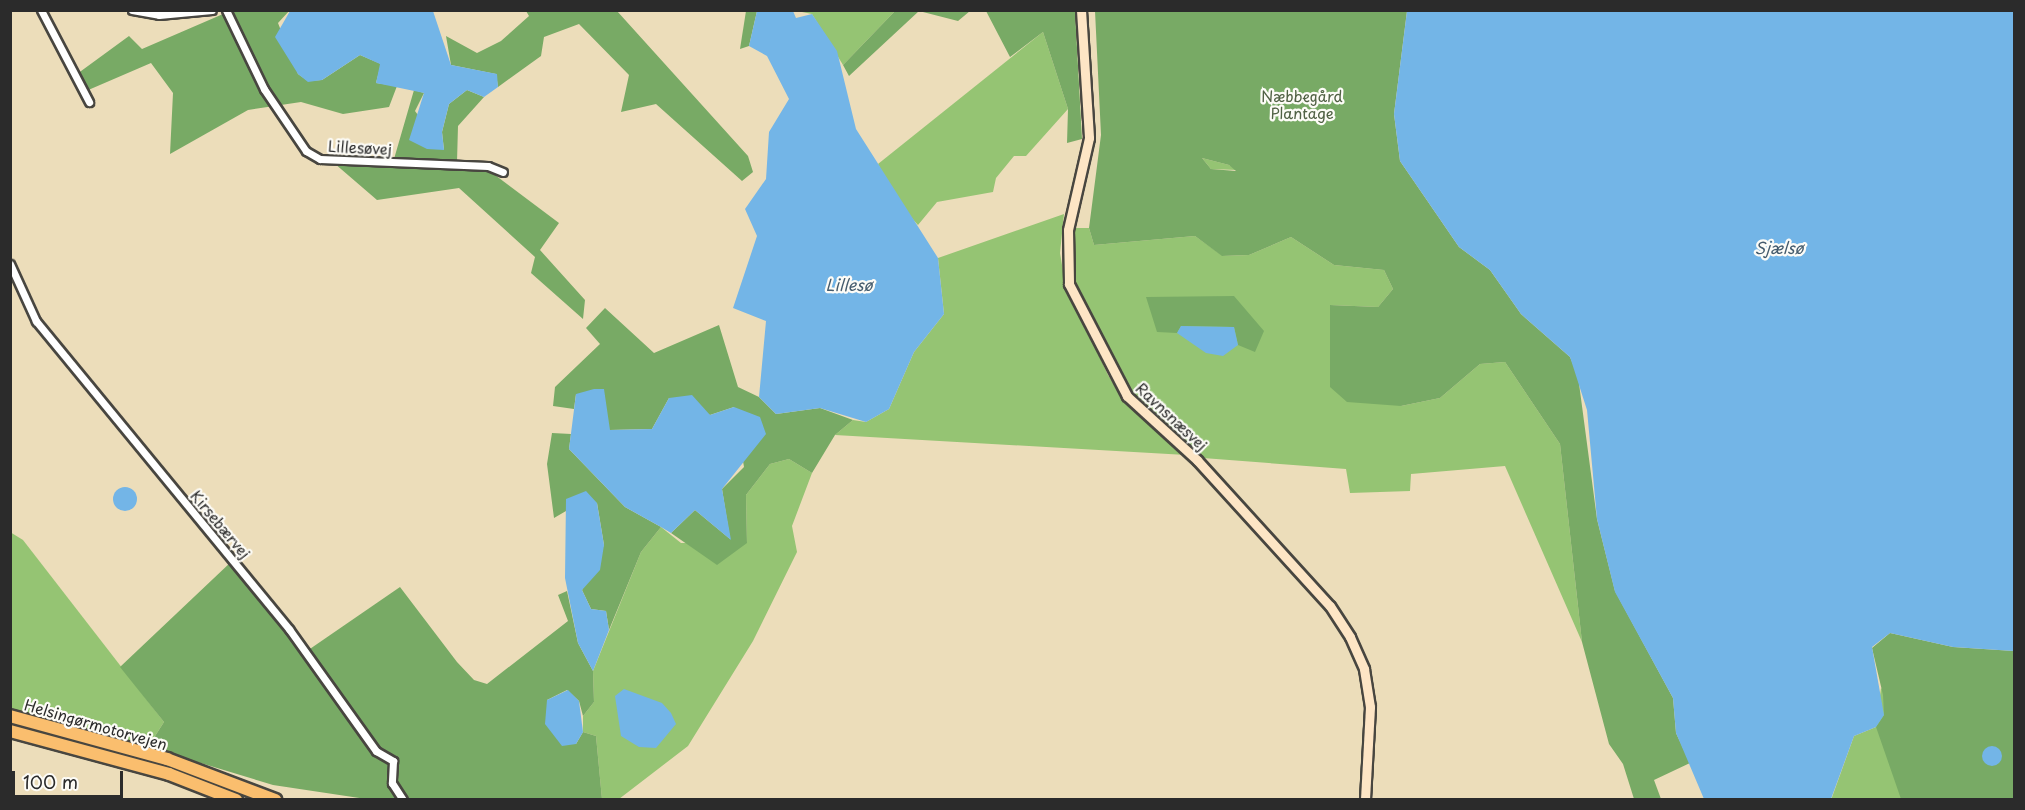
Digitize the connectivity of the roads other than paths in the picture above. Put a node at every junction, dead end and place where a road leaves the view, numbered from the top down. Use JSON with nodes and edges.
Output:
{"nodes":[{"id":1,"x":41,"y":10,"type":"edge"},
{"id":2,"x":132,"y":10,"type":"edge"},
{"id":3,"x":212,"y":10,"type":"edge"},
{"id":4,"x":226,"y":10,"type":"edge"},
{"id":5,"x":1080,"y":10,"type":"edge"},
{"id":6,"x":89,"y":102,"type":"dead end"},
{"id":7,"x":503,"y":172,"type":"dead end"},
{"id":8,"x":10,"y":264,"type":"edge"},
{"id":9,"x":10,"y":716,"type":"edge"},
{"id":10,"x":10,"y":731,"type":"edge"},
{"id":11,"x":236,"y":800,"type":"edge"},
{"id":12,"x":275,"y":800,"type":"edge"},
{"id":13,"x":403,"y":800,"type":"edge"},
{"id":14,"x":1365,"y":800,"type":"edge"}],
"edges":[{"from":1,"to":6,"type":"street"},
{"from":2,"to":3,"type":"street"},
{"from":4,"to":7,"type":"street","name":"Lillesøvej"},
{"from":5,"to":14,"type":"main road","name":"Ravnsnæsvej"},
{"from":8,"to":13,"type":"street","name":"Kirsebærvej"},
{"from":9,"to":12,"type":"highway","name":"Helsingørmotorvejen"},
{"from":10,"to":11,"type":"highway","name":"Helsingørmotorvejen"}]}
